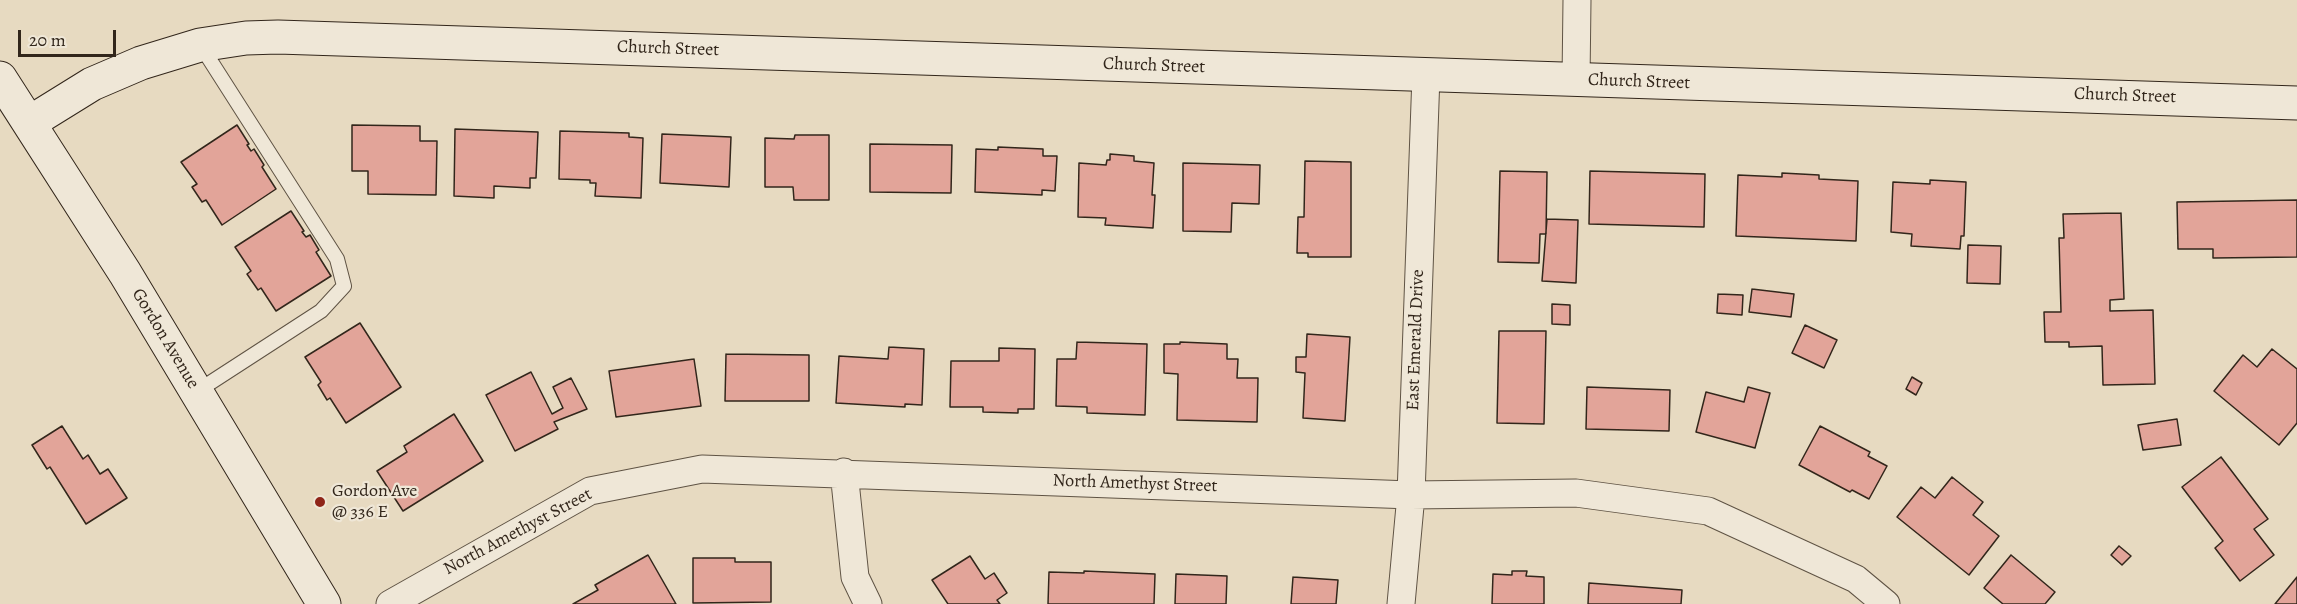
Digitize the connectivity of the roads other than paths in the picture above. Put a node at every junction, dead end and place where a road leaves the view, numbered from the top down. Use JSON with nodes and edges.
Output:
{"nodes":[{"id":1,"x":1577,"y":0,"type":"edge"},
{"id":2,"x":200,"y":45,"type":"junction"},
{"id":3,"x":1426,"y":75,"type":"junction"},
{"id":4,"x":0,"y":78,"type":"edge"},
{"id":5,"x":1576,"y":81,"type":"junction"},
{"id":6,"x":2297,"y":102,"type":"edge"},
{"id":7,"x":29,"y":123,"type":"junction"},
{"id":8,"x":196,"y":392,"type":"junction"},
{"id":9,"x":844,"y":472,"type":"junction"},
{"id":10,"x":1411,"y":495,"type":"junction"},
{"id":11,"x":324,"y":604,"type":"edge"},
{"id":12,"x":390,"y":604,"type":"edge"},
{"id":13,"x":868,"y":604,"type":"edge"},
{"id":14,"x":1401,"y":604,"type":"edge"},
{"id":15,"x":1886,"y":604,"type":"edge"}],
"edges":[{"from":1,"to":5,"type":"street"},
{"from":2,"to":3,"type":"street","name":"Church Street"},
{"from":2,"to":7,"type":"street","name":"Church Street"},
{"from":2,"to":8,"type":"lane"},
{"from":3,"to":5,"type":"street","name":"Church Street"},
{"from":3,"to":10,"type":"street","name":"East Emerald Drive"},
{"from":4,"to":7,"type":"street","name":"Gordon Avenue"},
{"from":5,"to":6,"type":"street","name":"Church Street"},
{"from":7,"to":8,"type":"street","name":"Gordon Avenue"},
{"from":8,"to":11,"type":"street","name":"Gordon Avenue"},
{"from":9,"to":10,"type":"street","name":"North Amethyst Street"},
{"from":9,"to":12,"type":"street","name":"North Amethyst Street"},
{"from":9,"to":13,"type":"street"},
{"from":10,"to":14,"type":"street","name":"East Emerald Drive"},
{"from":10,"to":15,"type":"street","name":"North Amethyst Street"}]}
